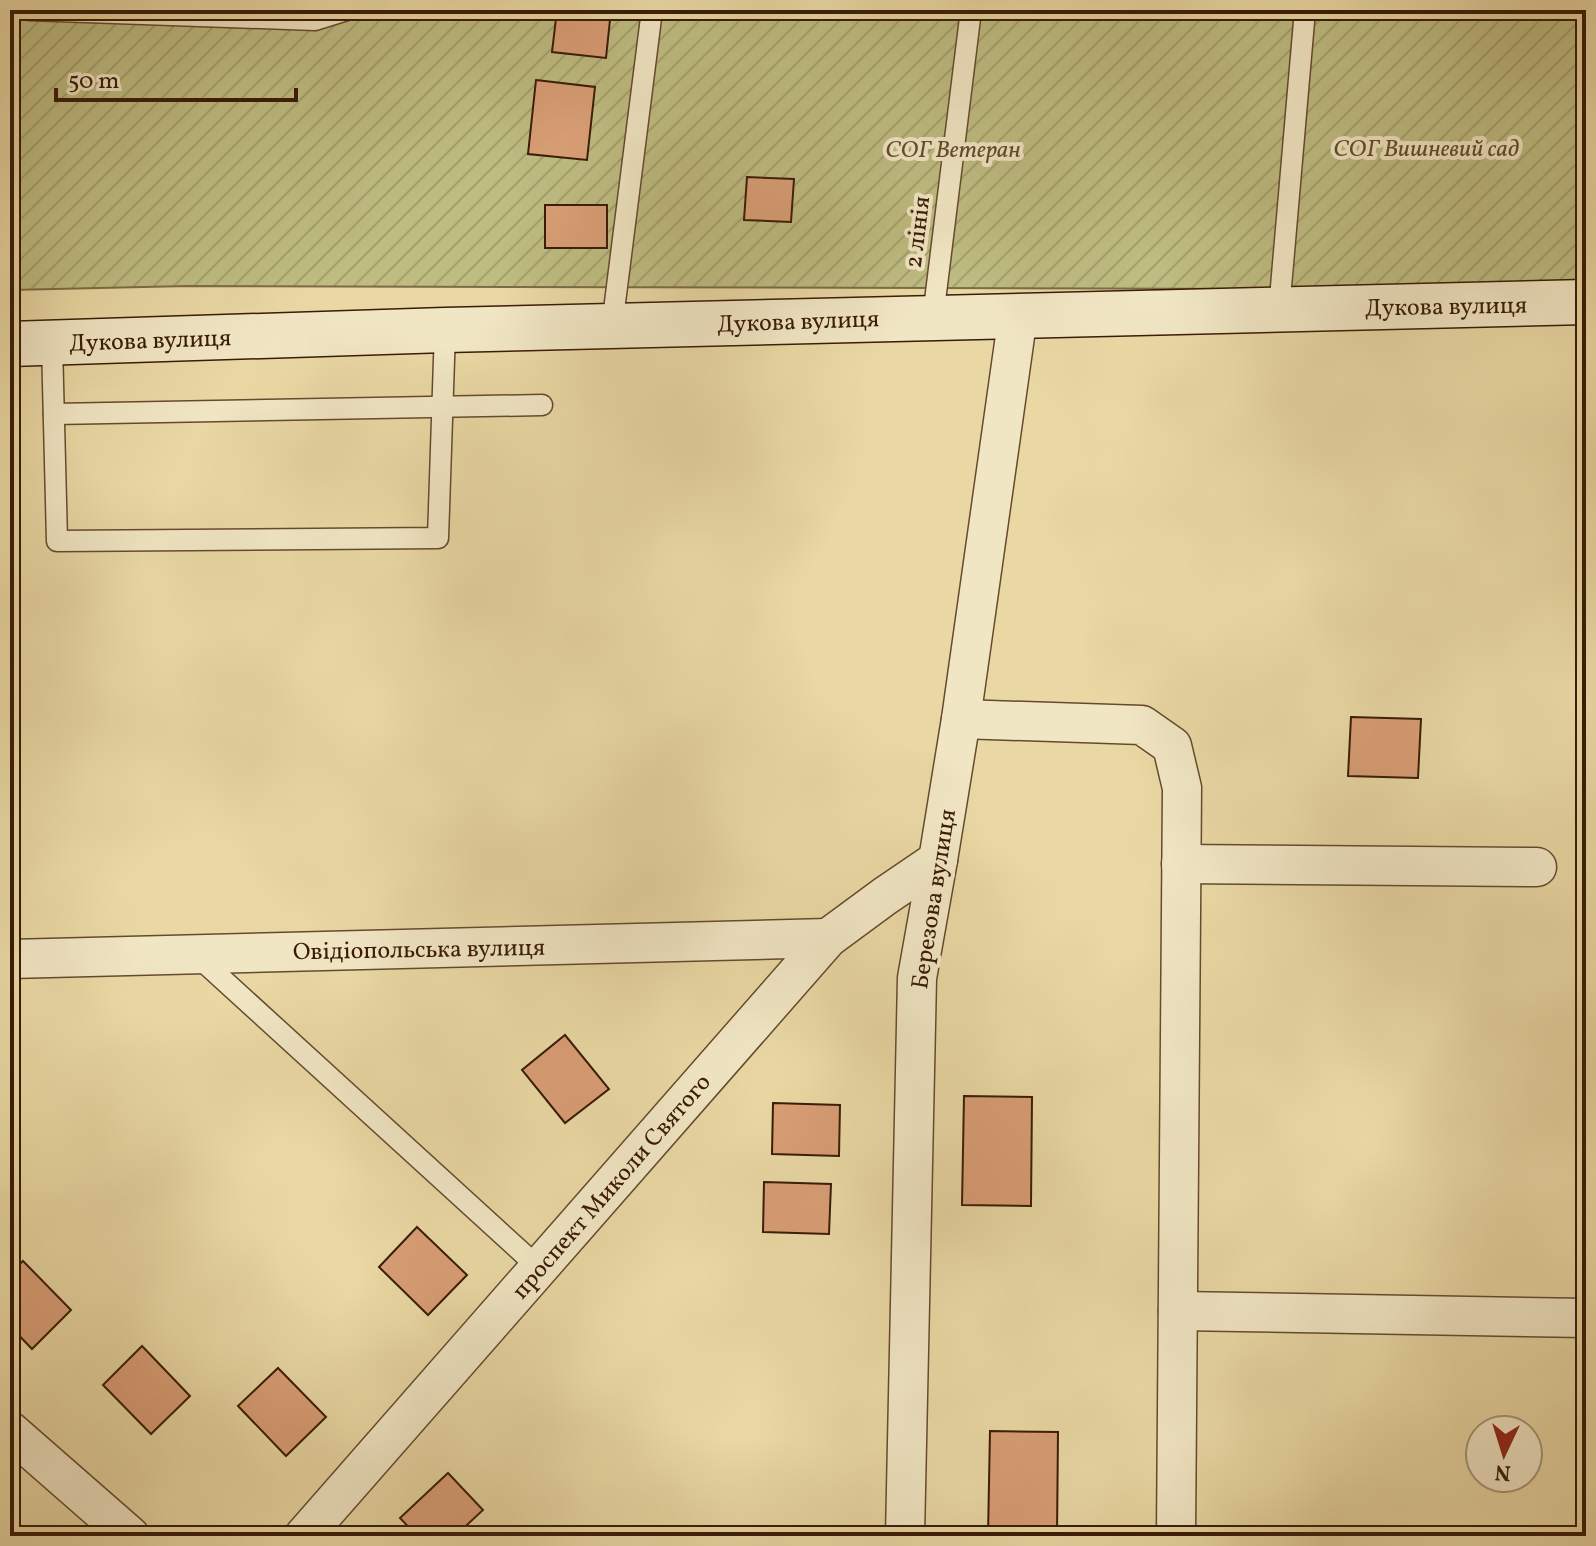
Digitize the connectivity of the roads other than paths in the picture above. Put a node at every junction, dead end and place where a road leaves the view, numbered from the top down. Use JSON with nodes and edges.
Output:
{"nodes":[{"id":1,"x":29,"y":10,"type":"edge"},
{"id":2,"x":347,"y":10,"type":"edge"},
{"id":3,"x":652,"y":10,"type":"edge"},
{"id":4,"x":971,"y":10,"type":"edge"},
{"id":5,"x":1305,"y":10,"type":"edge"},
{"id":6,"x":1586,"y":302,"type":"edge"},
{"id":7,"x":1279,"y":310,"type":"junction"},
{"id":8,"x":1018,"y":315,"type":"junction"},
{"id":9,"x":933,"y":317,"type":"junction"},
{"id":10,"x":612,"y":326,"type":"junction"},
{"id":11,"x":445,"y":330,"type":"junction"},
{"id":12,"x":31,"y":344,"type":"edge"},
{"id":13,"x":542,"y":405,"type":"dead end"},
{"id":14,"x":442,"y":407,"type":"junction"},
{"id":15,"x":54,"y":414,"type":"junction"},
{"id":16,"x":961,"y":719,"type":"junction"},
{"id":17,"x":938,"y":860,"type":"junction"},
{"id":18,"x":1181,"y":864,"type":"junction"},
{"id":19,"x":1537,"y":867,"type":"dead end"},
{"id":20,"x":828,"y":938,"type":"junction"},
{"id":21,"x":195,"y":954,"type":"junction"},
{"id":22,"x":10,"y":959,"type":"edge"},
{"id":23,"x":539,"y":1268,"type":"junction"},
{"id":24,"x":1178,"y":1311,"type":"junction"},
{"id":25,"x":1586,"y":1318,"type":"edge"},
{"id":26,"x":10,"y":1431,"type":"edge"},
{"id":27,"x":130,"y":1536,"type":"edge"},
{"id":28,"x":304,"y":1536,"type":"edge"},
{"id":29,"x":905,"y":1536,"type":"edge"},
{"id":30,"x":1176,"y":1536,"type":"edge"}],
"edges":[{"from":1,"to":2,"type":"lane"},
{"from":3,"to":10,"type":"lane"},
{"from":4,"to":9,"type":"lane","name":"2 лінія"},
{"from":5,"to":7,"type":"lane"},
{"from":6,"to":7,"type":"street","name":"Дукова вулиця"},
{"from":7,"to":8,"type":"street","name":"Дукова вулиця"},
{"from":8,"to":9,"type":"street","name":"Дукова вулиця"},
{"from":8,"to":16,"type":"street","name":"Березова вулиця"},
{"from":9,"to":10,"type":"street","name":"Дукова вулиця"},
{"from":10,"to":11,"type":"street","name":"Дукова вулиця"},
{"from":11,"to":12,"type":"street","name":"Дукова вулиця"},
{"from":11,"to":14,"type":"lane"},
{"from":12,"to":15,"type":"lane"},
{"from":13,"to":14,"type":"lane"},
{"from":14,"to":15,"type":"lane"},
{"from":14,"to":15,"type":"lane"},
{"from":16,"to":17,"type":"street","name":"Березова вулиця"},
{"from":16,"to":18,"type":"street"},
{"from":17,"to":20,"type":"street","name":"проспект Миколи Святого"},
{"from":17,"to":29,"type":"street","name":"Березова вулиця"},
{"from":18,"to":19,"type":"street"},
{"from":18,"to":24,"type":"street"},
{"from":20,"to":21,"type":"street","name":"Овідіопольська вулиця"},
{"from":20,"to":23,"type":"street","name":"проспект Миколи Святого"},
{"from":21,"to":22,"type":"street","name":"Овідіопольська вулиця"},
{"from":21,"to":23,"type":"lane"},
{"from":23,"to":28,"type":"street","name":"проспект Миколи Святого"},
{"from":24,"to":25,"type":"street"},
{"from":24,"to":30,"type":"street"},
{"from":26,"to":27,"type":"street"}]}
